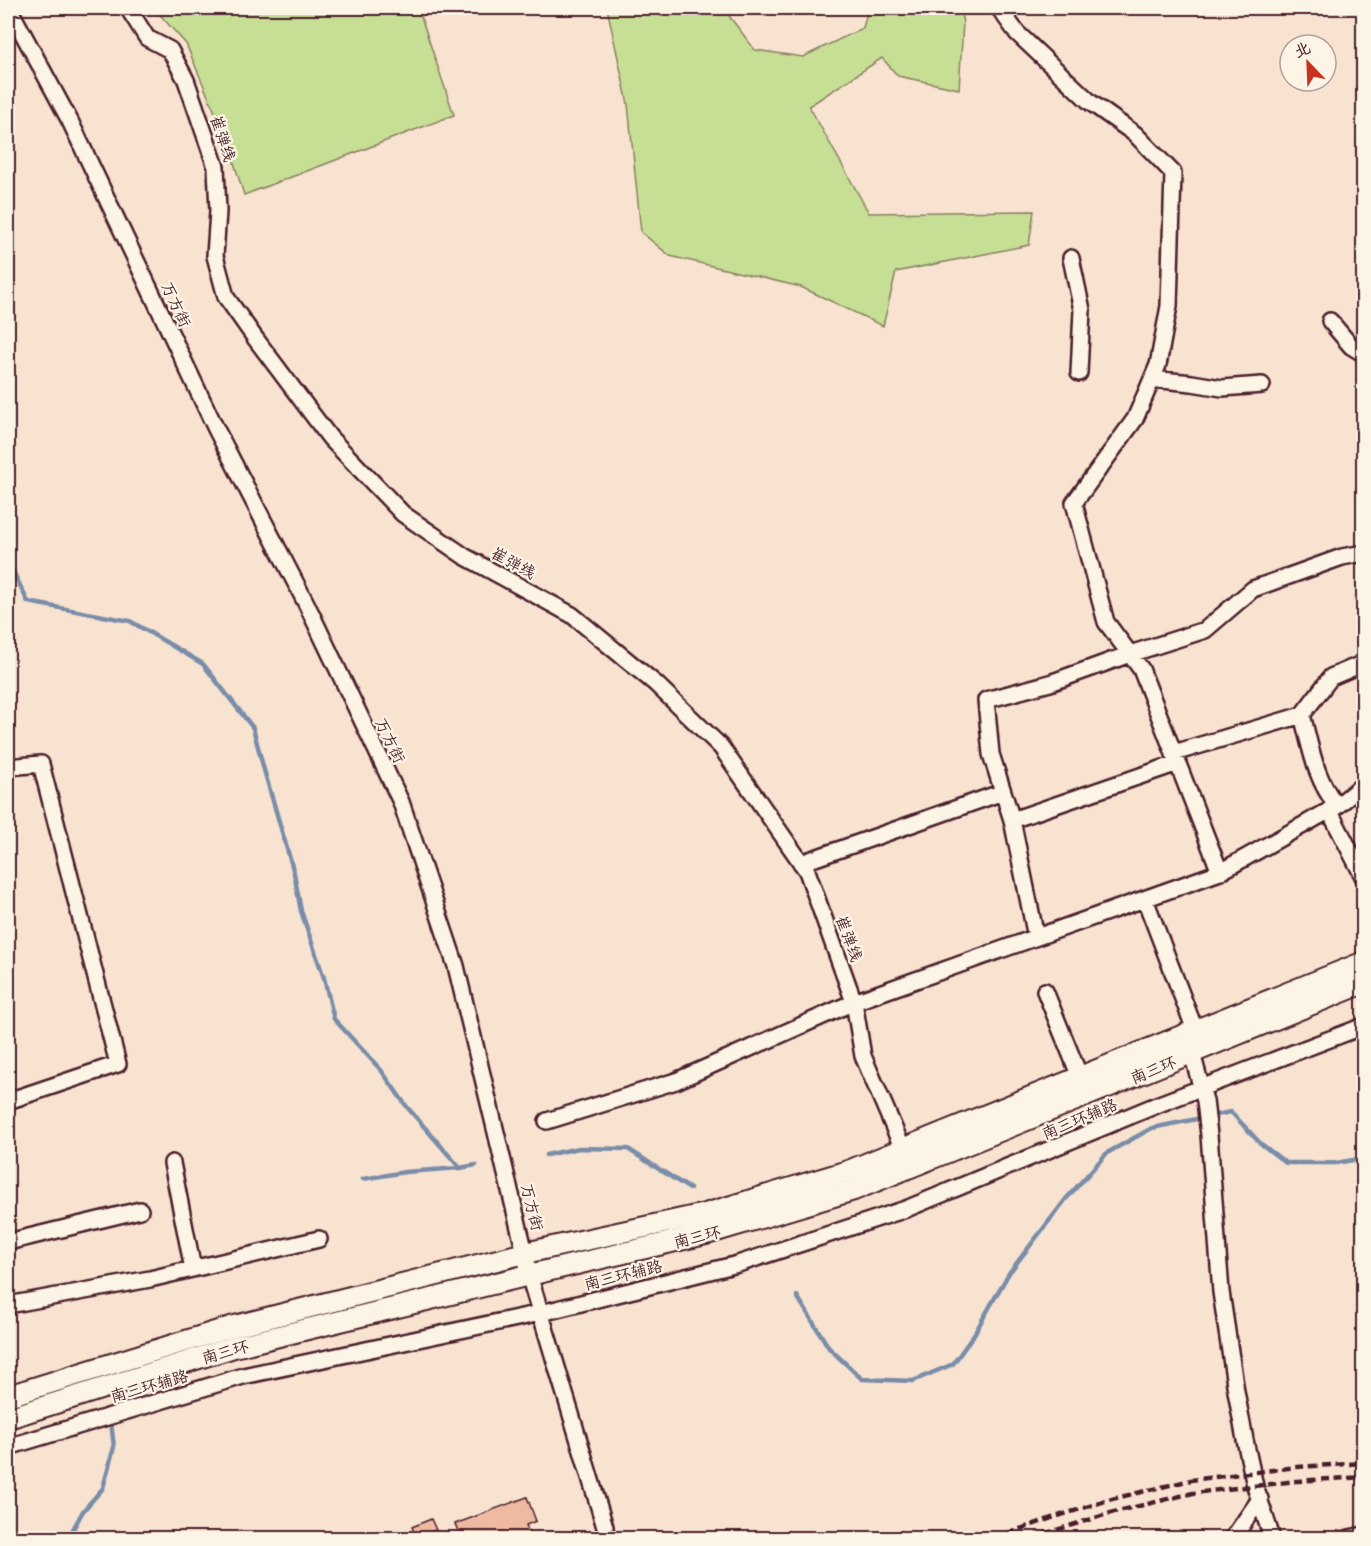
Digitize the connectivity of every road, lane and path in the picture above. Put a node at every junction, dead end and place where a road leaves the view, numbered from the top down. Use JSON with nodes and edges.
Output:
{"nodes":[{"id":1,"x":9,"y":8,"type":"edge"},
{"id":2,"x":128,"y":8,"type":"edge"},
{"id":3,"x":999,"y":8,"type":"edge"},
{"id":4,"x":1071,"y":258,"type":"dead end"},
{"id":5,"x":1330,"y":321,"type":"dead end"},
{"id":6,"x":1364,"y":354,"type":"edge"},
{"id":7,"x":1079,"y":373,"type":"dead end"},
{"id":8,"x":1152,"y":379,"type":"junction"},
{"id":9,"x":1262,"y":385,"type":"dead end"},
{"id":10,"x":1364,"y":553,"type":"edge"},
{"id":11,"x":1130,"y":654,"type":"junction"},
{"id":12,"x":1364,"y":663,"type":"edge"},
{"id":13,"x":1302,"y":715,"type":"junction"},
{"id":14,"x":1176,"y":758,"type":"junction"},
{"id":15,"x":8,"y":766,"type":"edge"},
{"id":16,"x":1364,"y":784,"type":"edge"},
{"id":17,"x":1003,"y":792,"type":"junction"},
{"id":18,"x":1333,"y":808,"type":"junction"},
{"id":19,"x":1012,"y":820,"type":"junction"},
{"id":20,"x":801,"y":863,"type":"junction"},
{"id":21,"x":1220,"y":873,"type":"junction"},
{"id":22,"x":1364,"y":878,"type":"edge"},
{"id":23,"x":1145,"y":899,"type":"junction"},
{"id":24,"x":1036,"y":938,"type":"junction"},
{"id":25,"x":1364,"y":962,"type":"edge"},
{"id":26,"x":1364,"y":983,"type":"edge"},
{"id":27,"x":1045,"y":991,"type":"dead end"},
{"id":28,"x":854,"y":1002,"type":"junction"},
{"id":29,"x":1364,"y":1026,"type":"edge"},
{"id":30,"x":1195,"y":1030,"type":"junction"},
{"id":31,"x":1192,"y":1053,"type":"junction"},
{"id":32,"x":1080,"y":1077,"type":"junction"},
{"id":33,"x":1203,"y":1094,"type":"junction"},
{"id":34,"x":8,"y":1101,"type":"edge"},
{"id":35,"x":547,"y":1120,"type":"dead end"},
{"id":36,"x":903,"y":1149,"type":"junction"},
{"id":37,"x":172,"y":1163,"type":"dead end"},
{"id":38,"x":140,"y":1210,"type":"dead end"},
{"id":39,"x":320,"y":1239,"type":"dead end"},
{"id":40,"x":8,"y":1242,"type":"edge"},
{"id":41,"x":525,"y":1253,"type":"junction"},
{"id":42,"x":193,"y":1269,"type":"junction"},
{"id":43,"x":529,"y":1275,"type":"junction"},
{"id":44,"x":8,"y":1305,"type":"edge"},
{"id":45,"x":541,"y":1313,"type":"junction"},
{"id":46,"x":8,"y":1396,"type":"edge"},
{"id":47,"x":8,"y":1418,"type":"edge"},
{"id":48,"x":8,"y":1447,"type":"edge"},
{"id":49,"x":1260,"y":1499,"type":"junction"},
{"id":50,"x":1364,"y":1535,"type":"edge"},
{"id":51,"x":606,"y":1539,"type":"edge"},
{"id":52,"x":1233,"y":1539,"type":"edge"},
{"id":53,"x":1272,"y":1539,"type":"edge"},
{"id":54,"x":1349,"y":1539,"type":"edge"}],
"edges":[{"from":1,"to":41,"type":"street","name":"万方街"},
{"from":2,"to":20,"type":"street","name":"崔弹线"},
{"from":3,"to":8,"type":"street"},
{"from":4,"to":7,"type":"street"},
{"from":5,"to":6,"type":"street"},
{"from":8,"to":9,"type":"street"},
{"from":8,"to":11,"type":"street"},
{"from":10,"to":11,"type":"street"},
{"from":11,"to":14,"type":"street"},
{"from":11,"to":17,"type":"street"},
{"from":12,"to":13,"type":"street"},
{"from":13,"to":14,"type":"street"},
{"from":13,"to":18,"type":"street"},
{"from":14,"to":19,"type":"street"},
{"from":14,"to":21,"type":"street"},
{"from":15,"to":34,"type":"street"},
{"from":16,"to":18,"type":"street"},
{"from":17,"to":19,"type":"street"},
{"from":17,"to":20,"type":"street"},
{"from":18,"to":21,"type":"street"},
{"from":18,"to":22,"type":"street"},
{"from":19,"to":24,"type":"street"},
{"from":20,"to":28,"type":"street","name":"崔弹线"},
{"from":21,"to":23,"type":"street"},
{"from":23,"to":24,"type":"street"},
{"from":23,"to":30,"type":"street"},
{"from":24,"to":28,"type":"street"},
{"from":25,"to":30,"type":"main road","name":"南三环"},
{"from":26,"to":31,"type":"main road","name":"南三环"},
{"from":27,"to":32,"type":"street"},
{"from":28,"to":35,"type":"street"},
{"from":28,"to":36,"type":"street","name":"崔弹线"},
{"from":29,"to":33,"type":"street","name":"南三环辅路"},
{"from":30,"to":32,"type":"main road","name":"南三环"},
{"from":31,"to":33,"type":"street"},
{"from":31,"to":43,"type":"main road","name":"南三环"},
{"from":32,"to":36,"type":"main road","name":"南三环"},
{"from":33,"to":45,"type":"street","name":"南三环辅路"},
{"from":33,"to":49,"type":"street"},
{"from":36,"to":41,"type":"main road","name":"南三环"},
{"from":37,"to":42,"type":"street"},
{"from":38,"to":40,"type":"street"},
{"from":39,"to":42,"type":"street"},
{"from":41,"to":43,"type":"street","name":"万方街"},
{"from":41,"to":46,"type":"main road","name":"南三环"},
{"from":42,"to":44,"type":"street"},
{"from":43,"to":45,"type":"street","name":"万方街"},
{"from":43,"to":47,"type":"main road","name":"南三环"},
{"from":45,"to":48,"type":"street","name":"南三环辅路"},
{"from":45,"to":51,"type":"street","name":"万方街"},
{"from":49,"to":52,"type":"street"},
{"from":49,"to":53,"type":"street"},
{"from":50,"to":54,"type":"street"}]}
